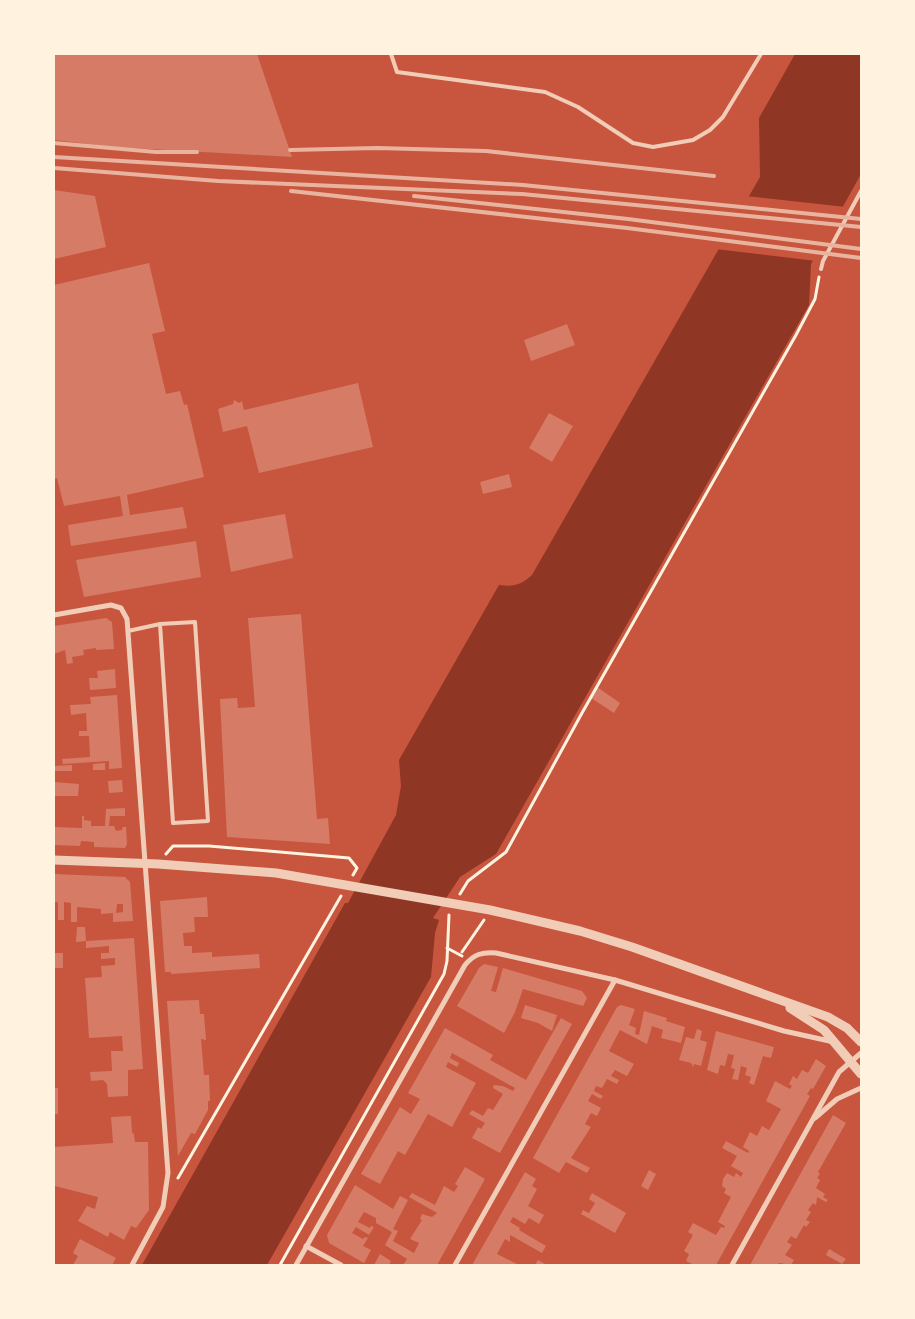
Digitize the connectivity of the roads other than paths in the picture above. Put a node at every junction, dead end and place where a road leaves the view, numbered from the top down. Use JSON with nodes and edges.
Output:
{"nodes":[{"id":1,"x":391,"y":54,"type":"edge"},
{"id":2,"x":761,"y":54,"type":"edge"},
{"id":3,"x":861,"y":191,"type":"edge"},
{"id":4,"x":821,"y":269,"type":"road end"},
{"id":5,"x":54,"y":615,"type":"edge"},
{"id":6,"x":160,"y":624,"type":"junction"},
{"id":7,"x":128,"y":632,"type":"junction"},
{"id":8,"x":54,"y":860,"type":"edge"},
{"id":9,"x":144,"y":864,"type":"junction"},
{"id":10,"x":615,"y":980,"type":"junction"},
{"id":11,"x":765,"y":996,"type":"junction"},
{"id":12,"x":861,"y":1042,"type":"edge"},
{"id":13,"x":837,"y":1043,"type":"junction"},
{"id":14,"x":861,"y":1053,"type":"edge"},
{"id":15,"x":850,"y":1060,"type":"junction"},
{"id":16,"x":861,"y":1074,"type":"edge"},
{"id":17,"x":861,"y":1088,"type":"edge"},
{"id":18,"x":810,"y":1124,"type":"junction"},
{"id":19,"x":306,"y":1246,"type":"junction"},
{"id":20,"x":132,"y":1265,"type":"edge"},
{"id":21,"x":296,"y":1265,"type":"edge"},
{"id":22,"x":341,"y":1265,"type":"edge"},
{"id":23,"x":455,"y":1265,"type":"edge"},
{"id":24,"x":732,"y":1265,"type":"edge"}],
"edges":[{"from":1,"to":2,"type":"lane"},
{"from":3,"to":4,"type":"lane"},
{"from":5,"to":7,"type":"street"},
{"from":6,"to":6,"type":"lane"},
{"from":6,"to":7,"type":"lane"},
{"from":7,"to":9,"type":"street"},
{"from":8,"to":9,"type":"street"},
{"from":9,"to":11,"type":"street"},
{"from":9,"to":20,"type":"street"},
{"from":10,"to":13,"type":"street"},
{"from":10,"to":19,"type":"street"},
{"from":10,"to":23,"type":"street"},
{"from":11,"to":12,"type":"street"},
{"from":11,"to":13,"type":"street"},
{"from":13,"to":15,"type":"street"},
{"from":14,"to":15,"type":"street"},
{"from":15,"to":16,"type":"street"},
{"from":15,"to":18,"type":"street"},
{"from":17,"to":18,"type":"street"},
{"from":18,"to":24,"type":"street"},
{"from":19,"to":21,"type":"street"},
{"from":19,"to":22,"type":"street"}]}
